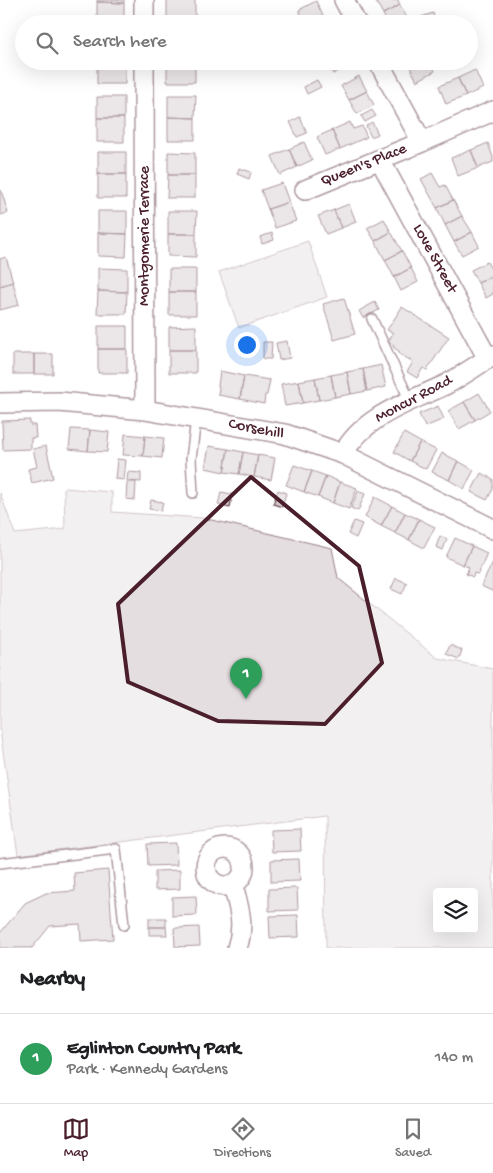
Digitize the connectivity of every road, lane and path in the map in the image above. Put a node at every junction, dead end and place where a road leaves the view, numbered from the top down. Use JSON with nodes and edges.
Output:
{"nodes":[{"id":1,"x":144,"y":0,"type":"edge"},
{"id":2,"x":344,"y":0,"type":"edge"},
{"id":3,"x":144,"y":15,"type":"edge"},
{"id":4,"x":352,"y":15,"type":"edge"},
{"id":5,"x":144,"y":70,"type":"edge"},
{"id":6,"x":383,"y":70,"type":"edge"},
{"id":7,"x":493,"y":111,"type":"edge"},
{"id":8,"x":422,"y":142,"type":"junction"},
{"id":9,"x":380,"y":160,"type":"junction"},
{"id":10,"x":305,"y":190,"type":"dead end"},
{"id":11,"x":372,"y":319,"type":"dead end"},
{"id":12,"x":490,"y":357,"type":"edge"},
{"id":13,"x":410,"y":401,"type":"junction"},
{"id":14,"x":0,"y":403,"type":"edge"},
{"id":15,"x":145,"y":410,"type":"junction"},
{"id":16,"x":196,"y":419,"type":"junction"},
{"id":17,"x":343,"y":454,"type":"junction"},
{"id":18,"x":193,"y":493,"type":"dead end"},
{"id":19,"x":493,"y":529,"type":"edge"},
{"id":20,"x":0,"y":863,"type":"edge"},
{"id":21,"x":232,"y":885,"type":"dead end"},
{"id":22,"x":124,"y":925,"type":"dead end"},
{"id":23,"x":237,"y":948,"type":"edge"}],
"edges":[{"from":1,"to":3,"type":"street"},
{"from":2,"to":4,"type":"street"},
{"from":5,"to":15,"type":"street","name":"Montgomerie Terrace"},
{"from":6,"to":8,"type":"street"},
{"from":7,"to":8,"type":"street","name":"Queen's Place"},
{"from":8,"to":9,"type":"street","name":"Queen's Place"},
{"from":9,"to":10,"type":"street","name":"Queen's Place"},
{"from":9,"to":12,"type":"street","name":"Love Street"},
{"from":11,"to":13,"type":"lane"},
{"from":12,"to":13,"type":"street","name":"Moncur Road"},
{"from":13,"to":17,"type":"street","name":"Moncur Road"},
{"from":14,"to":15,"type":"street","name":"Corsehill"},
{"from":15,"to":16,"type":"street","name":"Corsehill"},
{"from":16,"to":17,"type":"street","name":"Corsehill"},
{"from":16,"to":18,"type":"lane"},
{"from":17,"to":19,"type":"street","name":"Corsehill"},
{"from":20,"to":22,"type":"lane"},
{"from":21,"to":23,"type":"street"}]}
